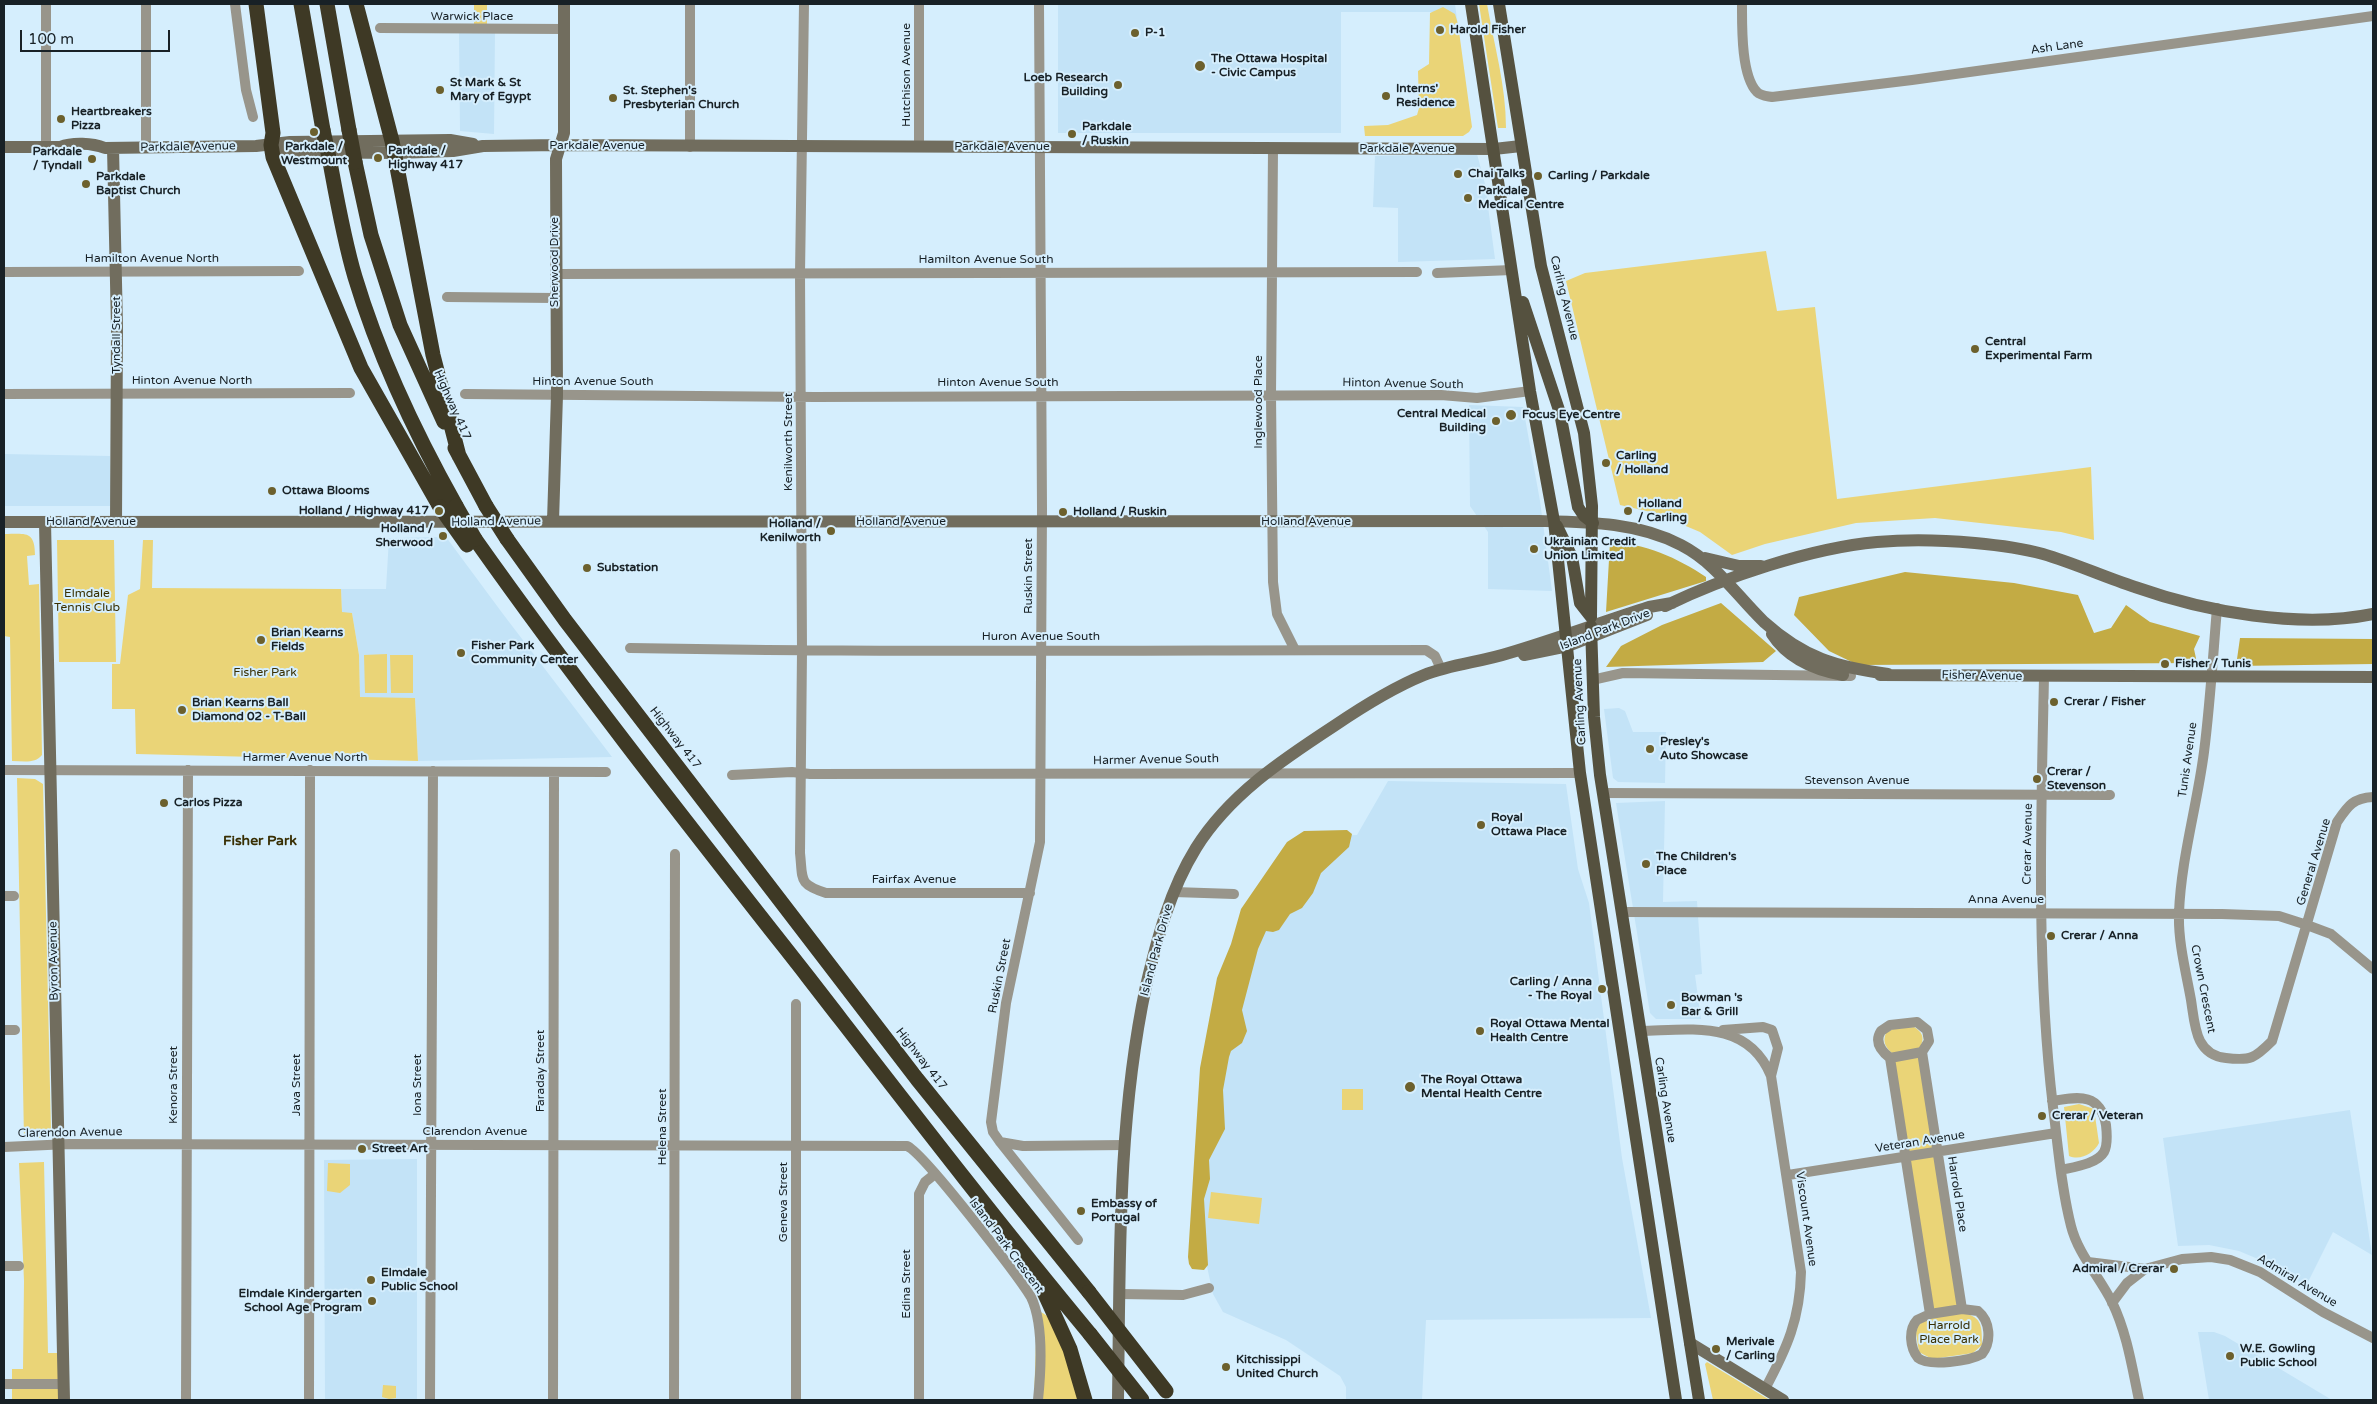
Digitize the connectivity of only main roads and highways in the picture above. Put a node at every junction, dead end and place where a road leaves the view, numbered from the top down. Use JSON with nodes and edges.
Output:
{"nodes":[{"id":1,"x":256,"y":4,"type":"edge"},
{"id":2,"x":301,"y":4,"type":"edge"},
{"id":3,"x":327,"y":4,"type":"edge"},
{"id":4,"x":356,"y":4,"type":"edge"},
{"id":5,"x":1471,"y":4,"type":"edge"},
{"id":6,"x":1498,"y":4,"type":"edge"},
{"id":7,"x":1512,"y":270,"type":"junction"},
{"id":8,"x":459,"y":456,"type":"junction"},
{"id":9,"x":448,"y":506,"type":"junction"},
{"id":10,"x":1554,"y":521,"type":"junction"},
{"id":11,"x":1593,"y":523,"type":"junction"},
{"id":12,"x":1591,"y":627,"type":"junction"},
{"id":13,"x":1619,"y":891,"type":"junction"},
{"id":14,"x":1598,"y":894,"type":"junction"},
{"id":15,"x":1026,"y":1256,"type":"junction"},
{"id":16,"x":1169,"y":1396,"type":"edge"},
{"id":17,"x":1084,"y":1400,"type":"edge"},
{"id":18,"x":1142,"y":1400,"type":"edge"},
{"id":19,"x":1676,"y":1400,"type":"edge"},
{"id":20,"x":1699,"y":1400,"type":"edge"}],
"edges":[{"from":1,"to":9,"type":"highway"},
{"from":2,"to":9,"type":"highway","bridge":true},
{"from":3,"to":8,"type":"highway","name":"Highway 417","bridge":true},
{"from":4,"to":8,"type":"highway"},
{"from":5,"to":7,"type":"main road","name":"Carling Avenue"},
{"from":6,"to":11,"type":"main road","name":"Carling Avenue"},
{"from":7,"to":10,"type":"main road","name":"Carling Avenue"},
{"from":7,"to":11,"type":"main road"},
{"from":8,"to":16,"type":"highway","name":"Highway 417","bridge":true},
{"from":9,"to":15,"type":"highway","bridge":true},
{"from":10,"to":12,"type":"main road"},
{"from":10,"to":14,"type":"main road","name":"Carling Avenue"},
{"from":11,"to":12,"type":"main road","name":"Carling Avenue"},
{"from":12,"to":13,"type":"main road","name":"Carling Avenue"},
{"from":13,"to":14,"type":"main road"},
{"from":13,"to":20,"type":"main road","name":"Carling Avenue"},
{"from":14,"to":19,"type":"main road","name":"Carling Avenue"},
{"from":15,"to":17,"type":"highway"},
{"from":15,"to":18,"type":"highway","bridge":true}]}
